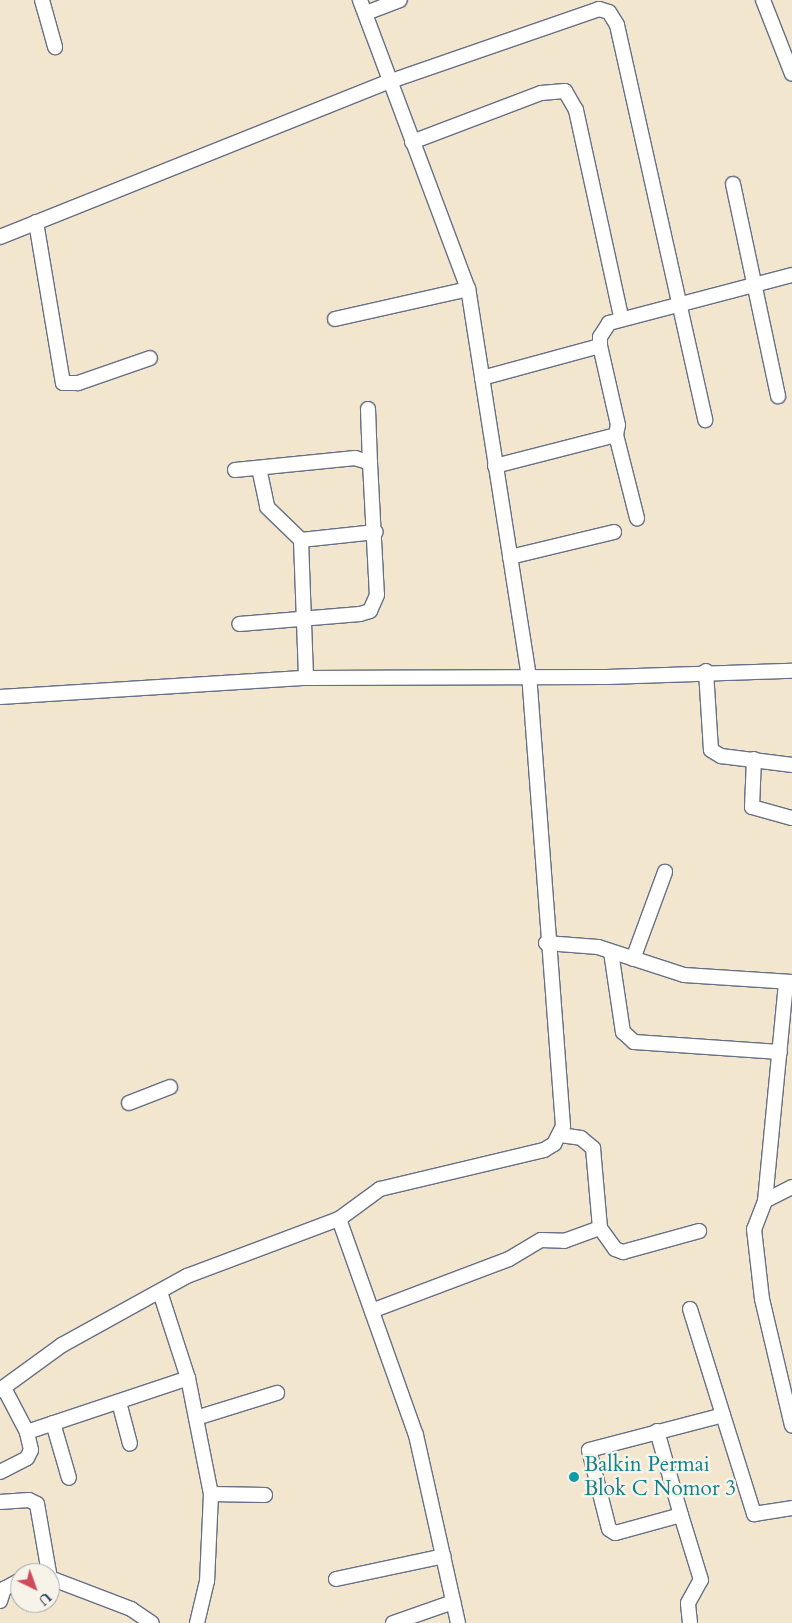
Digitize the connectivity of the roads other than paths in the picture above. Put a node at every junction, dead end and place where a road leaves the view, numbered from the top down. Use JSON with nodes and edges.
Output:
{"nodes":[{"id":1,"x":42,"y":0,"type":"edge"},
{"id":2,"x":360,"y":0,"type":"edge"},
{"id":3,"x":400,"y":0,"type":"edge"},
{"id":4,"x":763,"y":0,"type":"edge"},
{"id":5,"x":366,"y":14,"type":"junction"},
{"id":6,"x":55,"y":47,"type":"dead end"},
{"id":7,"x":792,"y":74,"type":"edge"},
{"id":8,"x":391,"y":81,"type":"junction"},
{"id":9,"x":412,"y":142,"type":"junction"},
{"id":10,"x":733,"y":184,"type":"dead end"},
{"id":11,"x":36,"y":222,"type":"junction"},
{"id":12,"x":0,"y":236,"type":"edge"},
{"id":13,"x":792,"y":275,"type":"edge"},
{"id":14,"x":754,"y":282,"type":"junction"},
{"id":15,"x":468,"y":290,"type":"junction"},
{"id":16,"x":677,"y":302,"type":"junction"},
{"id":17,"x":621,"y":318,"type":"junction"},
{"id":18,"x":335,"y":319,"type":"dead end"},
{"id":19,"x":600,"y":346,"type":"junction"},
{"id":20,"x":150,"y":358,"type":"dead end"},
{"id":21,"x":482,"y":378,"type":"junction"},
{"id":22,"x":778,"y":396,"type":"dead end"},
{"id":23,"x":368,"y":409,"type":"dead end"},
{"id":24,"x":705,"y":420,"type":"dead end"},
{"id":25,"x":616,"y":435,"type":"junction"},
{"id":26,"x":370,"y":463,"type":"junction"},
{"id":27,"x":495,"y":466,"type":"junction"},
{"id":28,"x":259,"y":468,"type":"junction"},
{"id":29,"x":235,"y":470,"type":"dead end"},
{"id":30,"x":637,"y":518,"type":"dead end"},
{"id":31,"x":376,"y":532,"type":"junction"},
{"id":32,"x":614,"y":532,"type":"dead end"},
{"id":33,"x":302,"y":540,"type":"junction"},
{"id":34,"x":510,"y":557,"type":"junction"},
{"id":35,"x":304,"y":617,"type":"junction"},
{"id":36,"x":238,"y":624,"type":"dead end"},
{"id":37,"x":706,"y":671,"type":"junction"},
{"id":38,"x":792,"y":671,"type":"edge"},
{"id":39,"x":529,"y":677,"type":"junction"},
{"id":40,"x":306,"y":678,"type":"junction"},
{"id":41,"x":0,"y":697,"type":"edge"},
{"id":42,"x":754,"y":759,"type":"junction"},
{"id":43,"x":792,"y":765,"type":"edge"},
{"id":44,"x":792,"y":818,"type":"edge"},
{"id":45,"x":665,"y":872,"type":"dead end"},
{"id":46,"x":546,"y":944,"type":"junction"},
{"id":47,"x":611,"y":952,"type":"junction"},
{"id":48,"x":634,"y":959,"type":"junction"},
{"id":49,"x":789,"y":982,"type":"edge"},
{"id":50,"x":780,"y":1052,"type":"junction"},
{"id":51,"x":170,"y":1087,"type":"dead end"},
{"id":52,"x":129,"y":1103,"type":"dead end"},
{"id":53,"x":560,"y":1135,"type":"junction"},
{"id":54,"x":792,"y":1187,"type":"edge"},
{"id":55,"x":765,"y":1201,"type":"junction"},
{"id":56,"x":339,"y":1219,"type":"junction"},
{"id":57,"x":600,"y":1228,"type":"junction"},
{"id":58,"x":699,"y":1231,"type":"dead end"},
{"id":59,"x":160,"y":1292,"type":"junction"},
{"id":60,"x":690,"y":1309,"type":"dead end"},
{"id":61,"x":374,"y":1310,"type":"junction"},
{"id":62,"x":188,"y":1378,"type":"junction"},
{"id":63,"x":2,"y":1389,"type":"edge"},
{"id":64,"x":277,"y":1393,"type":"dead end"},
{"id":65,"x":119,"y":1402,"type":"junction"},
{"id":66,"x":723,"y":1415,"type":"junction"},
{"id":67,"x":196,"y":1418,"type":"junction"},
{"id":68,"x":53,"y":1423,"type":"junction"},
{"id":69,"x":792,"y":1426,"type":"edge"},
{"id":70,"x":657,"y":1431,"type":"junction"},
{"id":71,"x":27,"y":1432,"type":"junction"},
{"id":72,"x":130,"y":1444,"type":"dead end"},
{"id":73,"x":0,"y":1472,"type":"edge"},
{"id":74,"x":69,"y":1478,"type":"dead end"},
{"id":75,"x":211,"y":1494,"type":"junction"},
{"id":76,"x":265,"y":1495,"type":"dead end"},
{"id":77,"x":0,"y":1502,"type":"edge"},
{"id":78,"x":792,"y":1508,"type":"edge"},
{"id":79,"x":681,"y":1516,"type":"junction"},
{"id":80,"x":444,"y":1556,"type":"junction"},
{"id":81,"x":47,"y":1563,"type":"edge"},
{"id":82,"x":336,"y":1578,"type":"dead end"},
{"id":83,"x":60,"y":1582,"type":"edge"},
{"id":84,"x":10,"y":1586,"type":"edge"},
{"id":85,"x":0,"y":1601,"type":"edge"},
{"id":86,"x":453,"y":1602,"type":"junction"},
{"id":87,"x":152,"y":1623,"type":"edge"},
{"id":88,"x":197,"y":1623,"type":"edge"},
{"id":89,"x":393,"y":1623,"type":"edge"},
{"id":90,"x":458,"y":1623,"type":"edge"},
{"id":91,"x":690,"y":1623,"type":"edge"}],
"edges":[{"from":1,"to":6,"type":"street"},
{"from":2,"to":5,"type":"street"},
{"from":3,"to":5,"type":"street"},
{"from":4,"to":7,"type":"street"},
{"from":5,"to":8,"type":"street"},
{"from":8,"to":9,"type":"street"},
{"from":8,"to":11,"type":"street"},
{"from":8,"to":16,"type":"street"},
{"from":9,"to":15,"type":"street"},
{"from":9,"to":17,"type":"street"},
{"from":10,"to":14,"type":"street"},
{"from":11,"to":12,"type":"street"},
{"from":11,"to":20,"type":"street"},
{"from":13,"to":14,"type":"street"},
{"from":14,"to":16,"type":"street"},
{"from":14,"to":22,"type":"street"},
{"from":15,"to":18,"type":"street"},
{"from":15,"to":21,"type":"street"},
{"from":16,"to":17,"type":"street"},
{"from":16,"to":24,"type":"street"},
{"from":17,"to":19,"type":"street"},
{"from":19,"to":21,"type":"street"},
{"from":19,"to":25,"type":"street"},
{"from":21,"to":27,"type":"street"},
{"from":23,"to":26,"type":"street"},
{"from":25,"to":27,"type":"street"},
{"from":25,"to":30,"type":"street"},
{"from":26,"to":28,"type":"street"},
{"from":26,"to":31,"type":"street"},
{"from":27,"to":34,"type":"street"},
{"from":28,"to":29,"type":"street"},
{"from":28,"to":33,"type":"street"},
{"from":31,"to":33,"type":"street"},
{"from":31,"to":35,"type":"street"},
{"from":32,"to":34,"type":"street"},
{"from":33,"to":35,"type":"street"},
{"from":34,"to":39,"type":"street"},
{"from":35,"to":36,"type":"street"},
{"from":35,"to":40,"type":"street"},
{"from":37,"to":38,"type":"street"},
{"from":37,"to":39,"type":"street"},
{"from":37,"to":42,"type":"street"},
{"from":39,"to":40,"type":"street"},
{"from":39,"to":46,"type":"street"},
{"from":40,"to":41,"type":"street"},
{"from":42,"to":43,"type":"street"},
{"from":42,"to":44,"type":"street"},
{"from":45,"to":48,"type":"street"},
{"from":46,"to":47,"type":"street"},
{"from":46,"to":53,"type":"street"},
{"from":47,"to":48,"type":"street"},
{"from":47,"to":50,"type":"street"},
{"from":48,"to":49,"type":"street"},
{"from":49,"to":50,"type":"street"},
{"from":50,"to":55,"type":"street"},
{"from":51,"to":52,"type":"street"},
{"from":53,"to":56,"type":"street"},
{"from":53,"to":57,"type":"street"},
{"from":54,"to":55,"type":"street"},
{"from":55,"to":69,"type":"street"},
{"from":56,"to":59,"type":"street"},
{"from":56,"to":61,"type":"street"},
{"from":57,"to":58,"type":"street"},
{"from":57,"to":61,"type":"street"},
{"from":59,"to":62,"type":"street"},
{"from":59,"to":63,"type":"street"},
{"from":60,"to":66,"type":"street"},
{"from":61,"to":80,"type":"street"},
{"from":62,"to":65,"type":"street"},
{"from":62,"to":67,"type":"street"},
{"from":63,"to":71,"type":"street"},
{"from":64,"to":67,"type":"street"},
{"from":65,"to":68,"type":"street"},
{"from":65,"to":72,"type":"street"},
{"from":66,"to":70,"type":"street"},
{"from":66,"to":78,"type":"street"},
{"from":67,"to":75,"type":"street"},
{"from":68,"to":71,"type":"street"},
{"from":68,"to":74,"type":"street"},
{"from":70,"to":79,"type":"street"},
{"from":70,"to":79,"type":"street"},
{"from":71,"to":73,"type":"street"},
{"from":75,"to":76,"type":"street"},
{"from":75,"to":88,"type":"street"},
{"from":77,"to":81,"type":"street"},
{"from":79,"to":91,"type":"street"},
{"from":80,"to":82,"type":"street"},
{"from":80,"to":86,"type":"street"},
{"from":83,"to":87,"type":"street"},
{"from":84,"to":85,"type":"street"},
{"from":86,"to":89,"type":"street"},
{"from":86,"to":90,"type":"street"}]}
